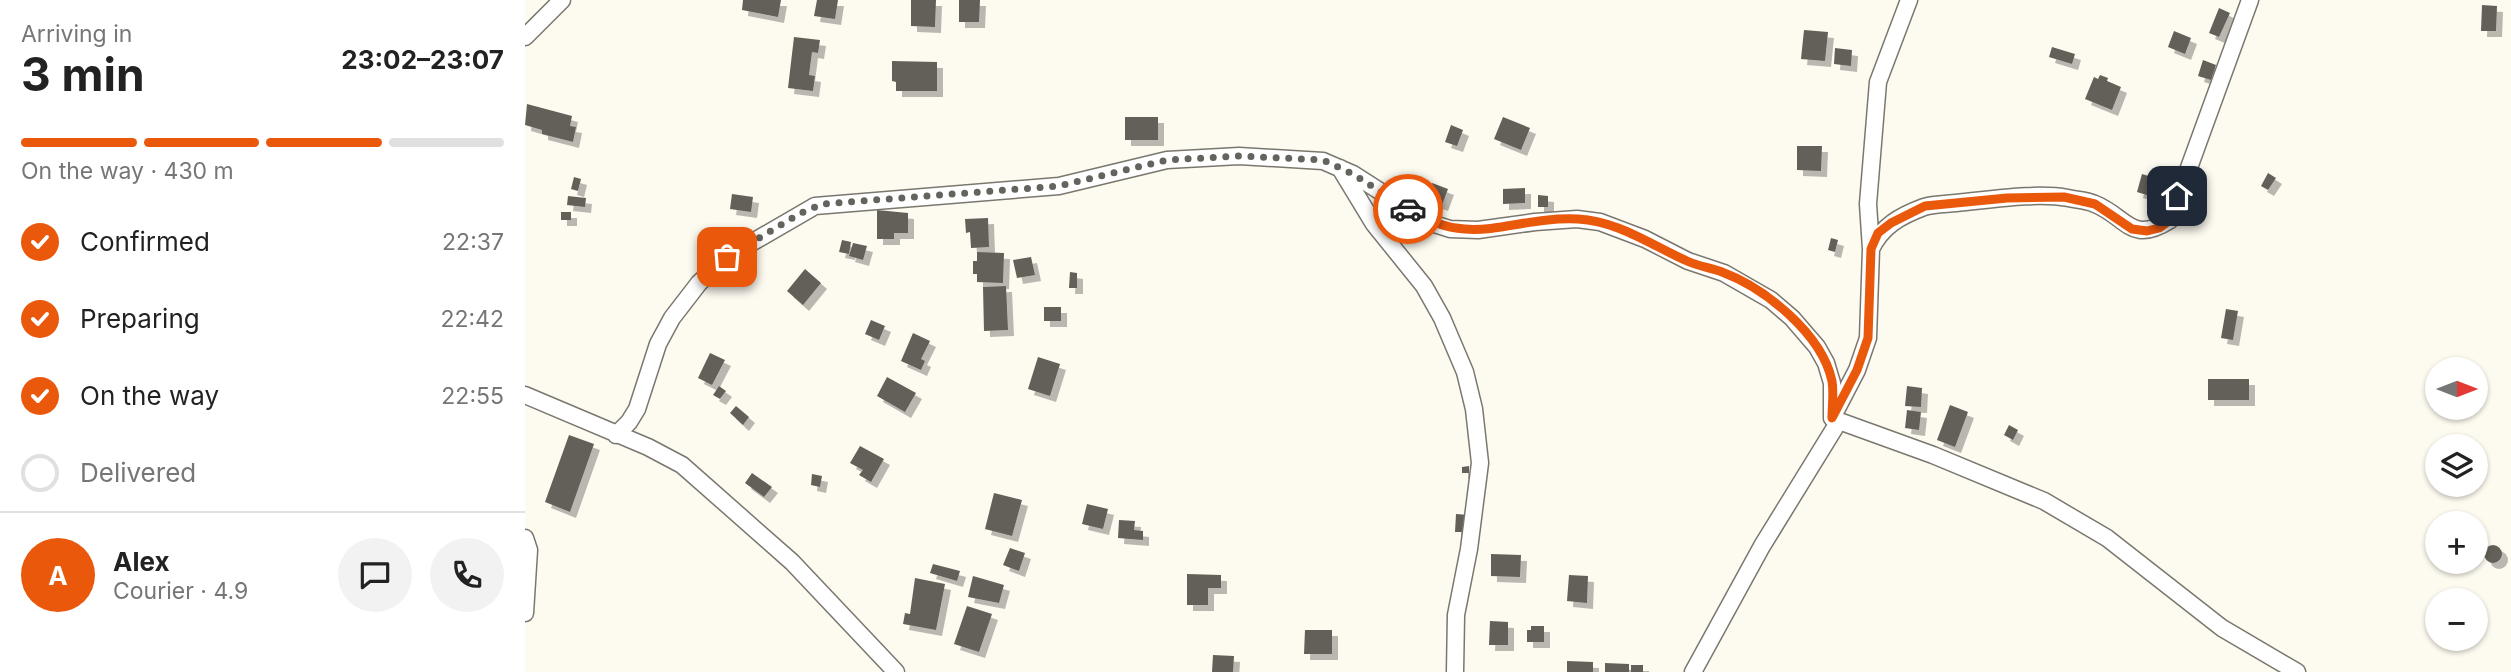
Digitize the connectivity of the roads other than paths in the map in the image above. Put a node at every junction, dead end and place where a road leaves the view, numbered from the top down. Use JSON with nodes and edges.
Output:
{"nodes":[{"id":1,"x":562,"y":0,"type":"edge"},
{"id":2,"x":1909,"y":0,"type":"edge"},
{"id":3,"x":2250,"y":0,"type":"edge"},
{"id":4,"x":525,"y":37,"type":"edge"},
{"id":5,"x":1338,"y":166,"type":"junction"},
{"id":6,"x":1871,"y":249,"type":"junction"},
{"id":7,"x":525,"y":395,"type":"edge"},
{"id":8,"x":1836,"y":419,"type":"junction"},
{"id":9,"x":616,"y":435,"type":"junction"},
{"id":10,"x":525,"y":538,"type":"edge"},
{"id":11,"x":525,"y":612,"type":"edge"},
{"id":12,"x":896,"y":672,"type":"edge"},
{"id":13,"x":1455,"y":672,"type":"edge"},
{"id":14,"x":1693,"y":672,"type":"edge"},
{"id":15,"x":2297,"y":672,"type":"edge"}],
"edges":[{"from":1,"to":4,"type":"street"},
{"from":2,"to":6,"type":"street"},
{"from":3,"to":6,"type":"street"},
{"from":5,"to":8,"type":"street"},
{"from":5,"to":9,"type":"street"},
{"from":5,"to":13,"type":"street"},
{"from":6,"to":8,"type":"street"},
{"from":7,"to":9,"type":"street"},
{"from":8,"to":14,"type":"street"},
{"from":8,"to":15,"type":"street"},
{"from":9,"to":12,"type":"street"},
{"from":10,"to":11,"type":"street"}]}
